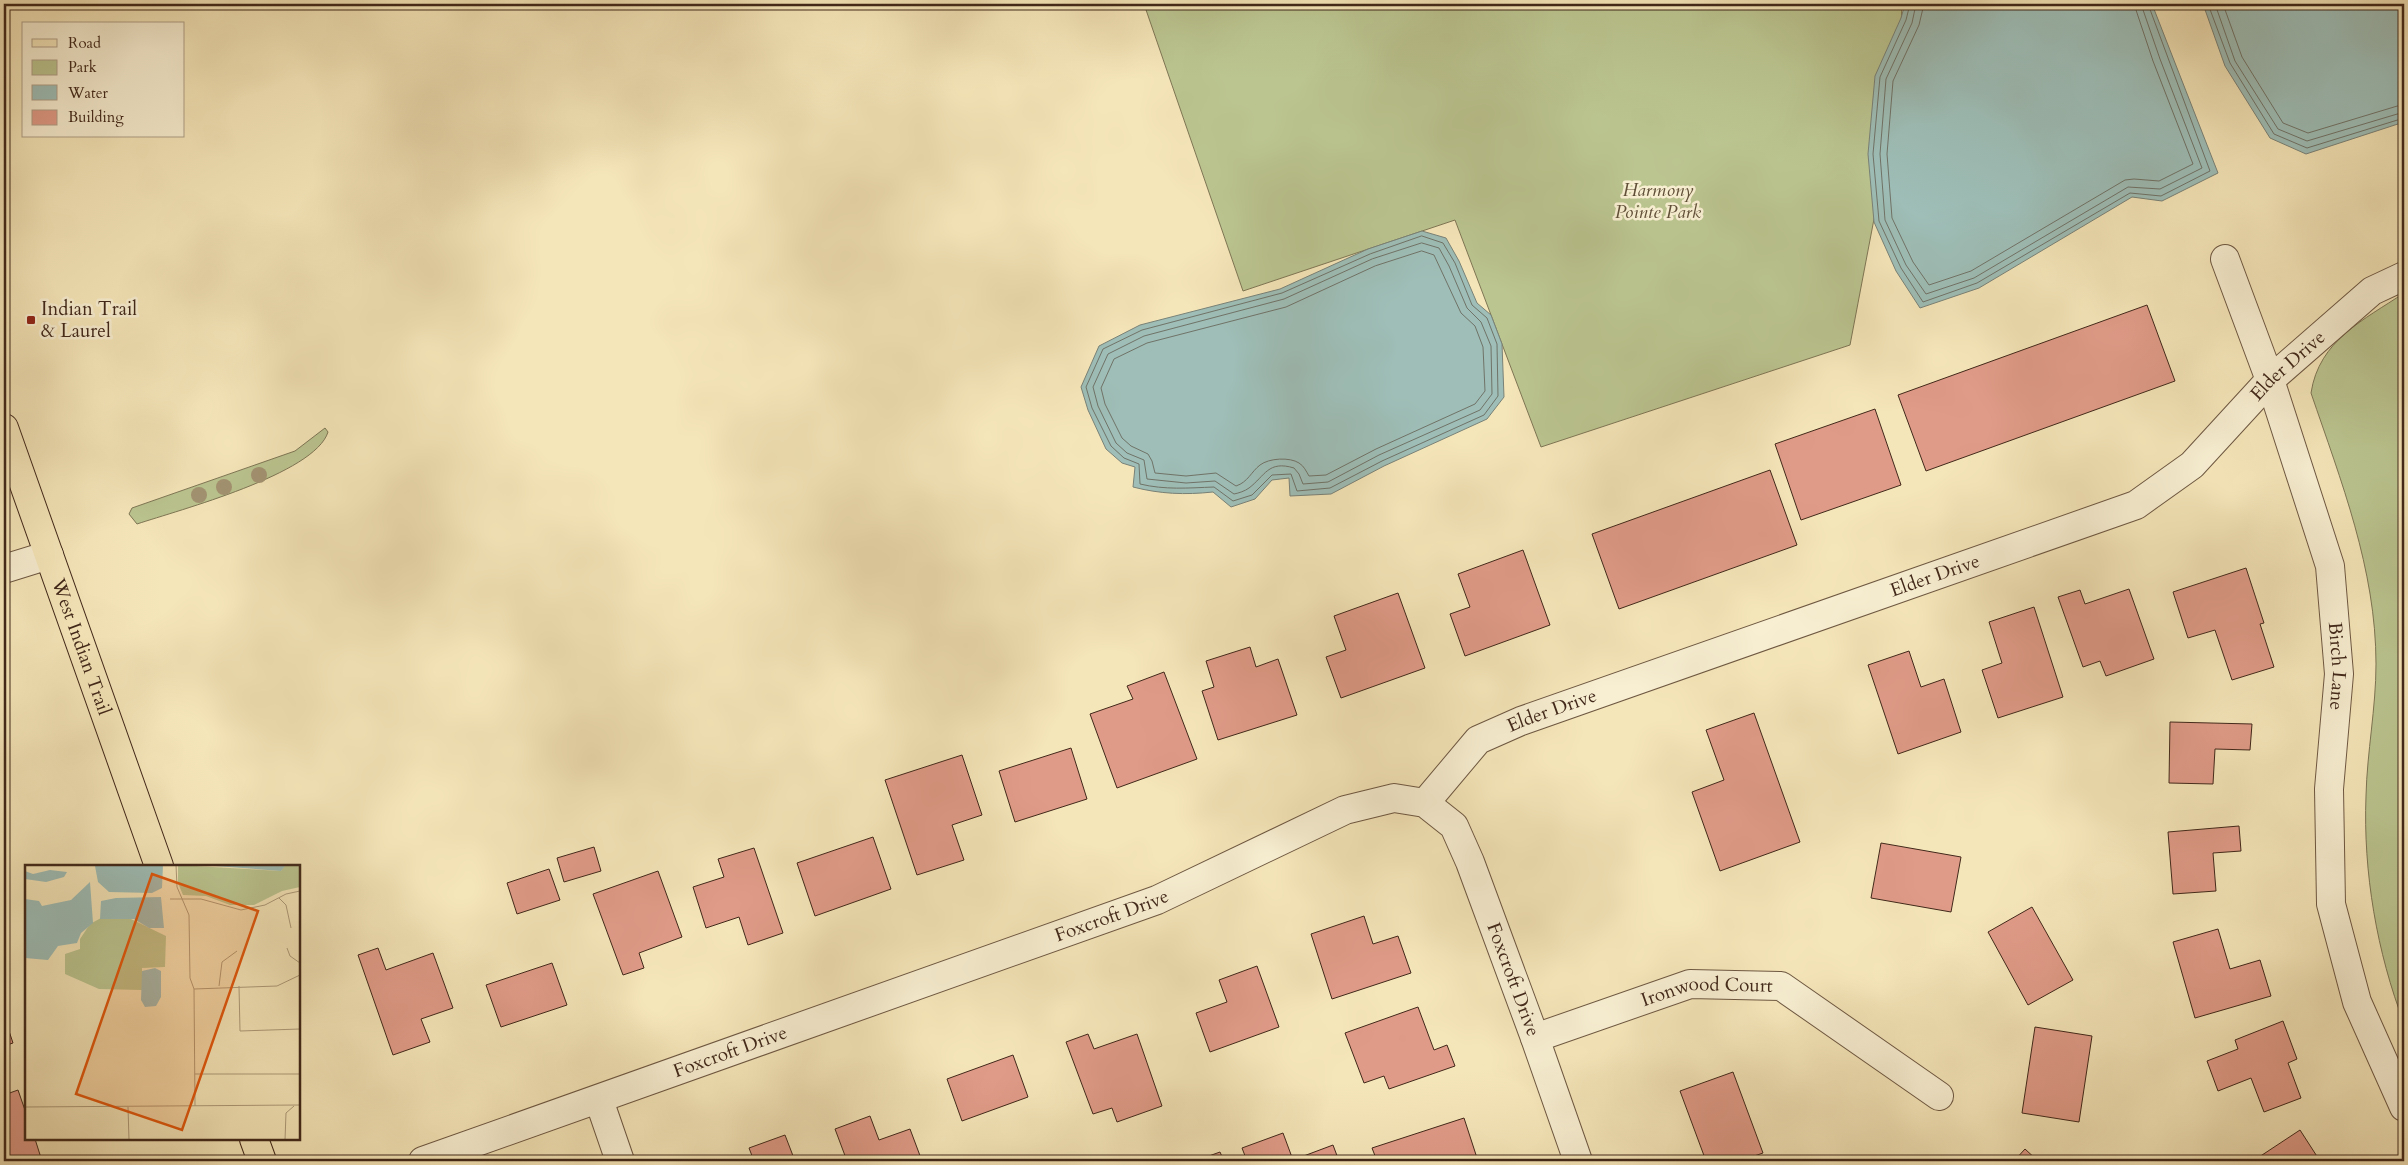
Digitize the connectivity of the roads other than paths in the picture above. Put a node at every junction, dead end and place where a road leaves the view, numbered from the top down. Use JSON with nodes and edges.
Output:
{"nodes":[{"id":1,"x":2225,"y":259,"type":"dead end"},
{"id":2,"x":2404,"y":276,"type":"edge"},
{"id":3,"x":2270,"y":380,"type":"junction"},
{"id":4,"x":4,"y":428,"type":"edge"},
{"id":5,"x":49,"y":555,"type":"junction"},
{"id":6,"x":4,"y":569,"type":"edge"},
{"id":7,"x":1425,"y":803,"type":"junction"},
{"id":8,"x":158,"y":865,"type":"edge"},
{"id":9,"x":1535,"y":1038,"type":"junction"},
{"id":10,"x":1939,"y":1096,"type":"dead end"},
{"id":11,"x":599,"y":1100,"type":"junction"},
{"id":12,"x":2404,"y":1106,"type":"edge"},
{"id":13,"x":254,"y":1140,"type":"edge"},
{"id":14,"x":262,"y":1161,"type":"edge"},
{"id":15,"x":423,"y":1161,"type":"edge"},
{"id":16,"x":620,"y":1161,"type":"edge"},
{"id":17,"x":1578,"y":1161,"type":"edge"}],
"edges":[{"from":1,"to":3,"type":"street","name":"Birch Lane"},
{"from":2,"to":3,"type":"street","name":"Elder Drive"},
{"from":3,"to":7,"type":"street","name":"Elder Drive"},
{"from":3,"to":12,"type":"street","name":"Birch Lane"},
{"from":4,"to":5,"type":"main road","name":"West Indian Trail"},
{"from":5,"to":6,"type":"street"},
{"from":5,"to":8,"type":"main road","name":"West Indian Trail"},
{"from":7,"to":9,"type":"street","name":"Foxcroft Drive"},
{"from":7,"to":11,"type":"street","name":"Foxcroft Drive"},
{"from":9,"to":10,"type":"street","name":"Ironwood Court"},
{"from":9,"to":17,"type":"street","name":"Foxcroft Drive"},
{"from":11,"to":15,"type":"street","name":"Foxcroft Drive"},
{"from":11,"to":16,"type":"street"},
{"from":13,"to":14,"type":"main road"}]}
